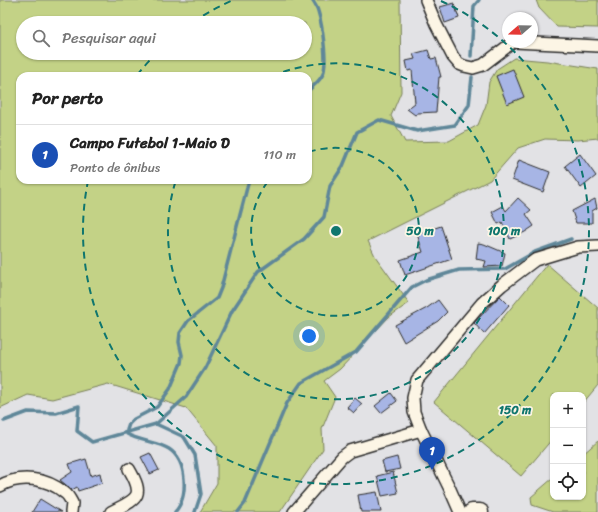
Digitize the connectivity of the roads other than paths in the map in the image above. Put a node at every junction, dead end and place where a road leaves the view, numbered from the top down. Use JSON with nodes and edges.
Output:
{"nodes":[{"id":1,"x":426,"y":0,"type":"edge"},
{"id":2,"x":538,"y":43,"type":"edge"},
{"id":3,"x":598,"y":46,"type":"edge"},
{"id":4,"x":505,"y":48,"type":"edge"},
{"id":5,"x":598,"y":246,"type":"edge"},
{"id":6,"x":421,"y":430,"type":"junction"},
{"id":7,"x":129,"y":469,"type":"dead end"},
{"id":8,"x":0,"y":486,"type":"edge"},
{"id":9,"x":70,"y":512,"type":"edge"},
{"id":10,"x":111,"y":512,"type":"edge"},
{"id":11,"x":294,"y":512,"type":"edge"},
{"id":12,"x":460,"y":512,"type":"edge"},
{"id":13,"x":472,"y":512,"type":"edge"},
{"id":14,"x":477,"y":512,"type":"edge"},
{"id":15,"x":480,"y":512,"type":"edge"}],
"edges":[{"from":1,"to":4,"type":"street"},
{"from":2,"to":3,"type":"street"},
{"from":5,"to":6,"type":"street"},
{"from":6,"to":11,"type":"street"},
{"from":6,"to":12,"type":"street"},
{"from":7,"to":10,"type":"street"},
{"from":8,"to":9,"type":"street"},
{"from":13,"to":14,"type":"main road"},
{"from":14,"to":15,"type":"main road"}]}
